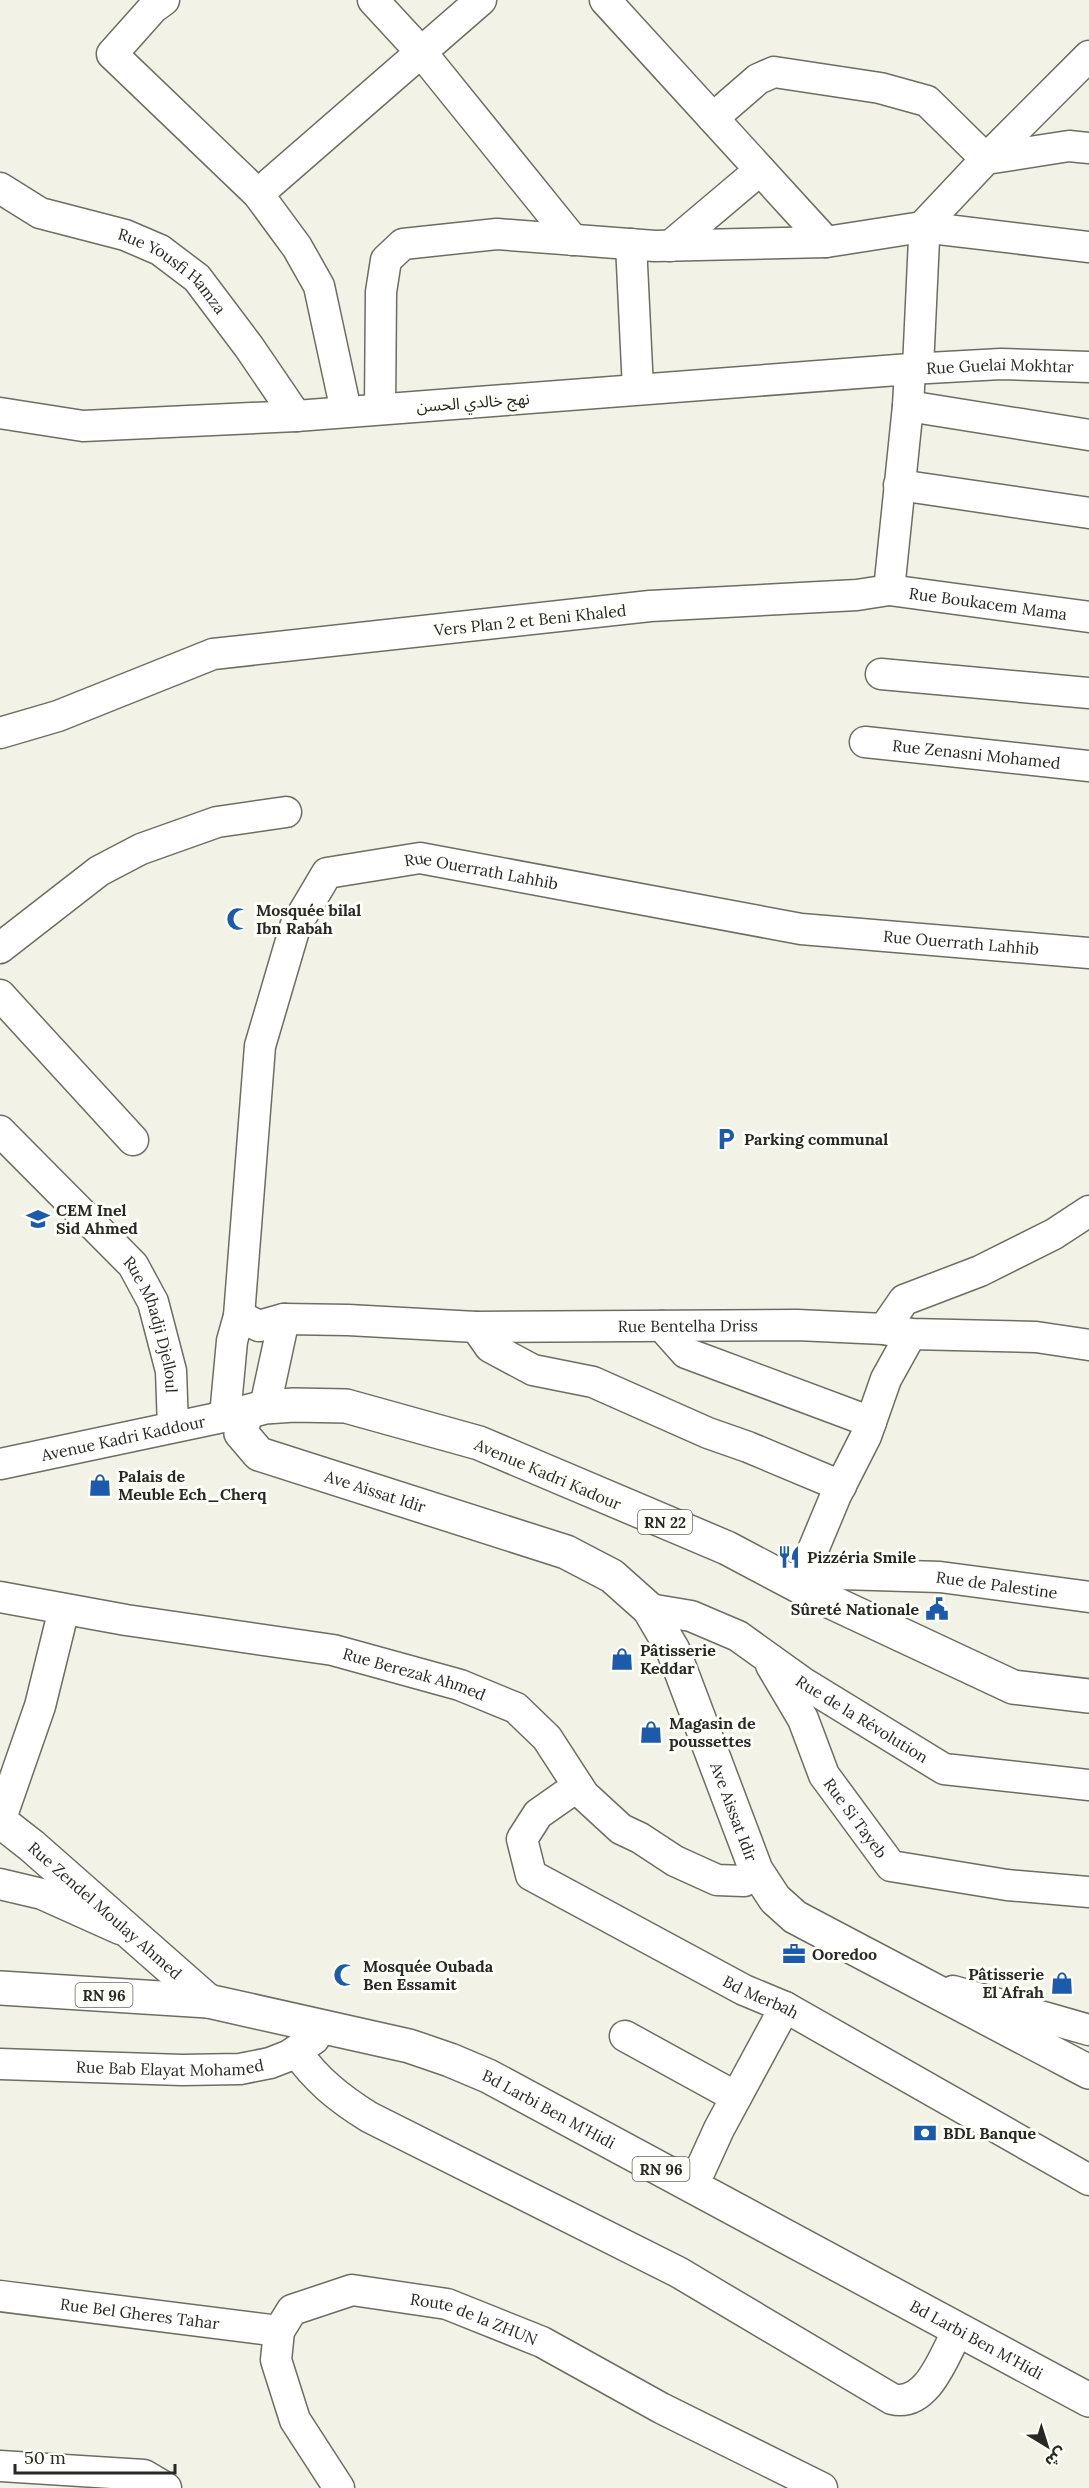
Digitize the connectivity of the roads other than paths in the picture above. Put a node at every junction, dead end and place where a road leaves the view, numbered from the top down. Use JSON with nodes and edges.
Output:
{"nodes":[{"id":1,"x":164,"y":0,"type":"edge"},
{"id":2,"x":373,"y":0,"type":"edge"},
{"id":3,"x":481,"y":0,"type":"edge"},
{"id":4,"x":605,"y":0,"type":"edge"},
{"id":5,"x":421,"y":52,"type":"junction"},
{"id":6,"x":1089,"y":56,"type":"edge"},
{"id":7,"x":713,"y":118,"type":"junction"},
{"id":8,"x":1089,"y":148,"type":"edge"},
{"id":9,"x":986,"y":159,"type":"junction"},
{"id":10,"x":760,"y":170,"type":"junction"},
{"id":11,"x":0,"y":188,"type":"edge"},
{"id":12,"x":258,"y":194,"type":"junction"},
{"id":13,"x":923,"y":233,"type":"junction"},
{"id":14,"x":573,"y":240,"type":"junction"},
{"id":15,"x":826,"y":242,"type":"junction"},
{"id":16,"x":631,"y":244,"type":"junction"},
{"id":17,"x":670,"y":246,"type":"junction"},
{"id":18,"x":1089,"y":247,"type":"edge"},
{"id":19,"x":1089,"y":367,"type":"edge"},
{"id":20,"x":910,"y":369,"type":"junction"},
{"id":21,"x":638,"y":389,"type":"junction"},
{"id":22,"x":909,"y":406,"type":"junction"},
{"id":23,"x":380,"y":409,"type":"junction"},
{"id":24,"x":346,"y":411,"type":"junction"},
{"id":25,"x":0,"y":413,"type":"edge"},
{"id":26,"x":296,"y":416,"type":"junction"},
{"id":27,"x":1089,"y":435,"type":"edge"},
{"id":28,"x":899,"y":485,"type":"junction"},
{"id":29,"x":1089,"y":513,"type":"edge"},
{"id":30,"x":889,"y":590,"type":"junction"},
{"id":31,"x":1089,"y":617,"type":"edge"},
{"id":32,"x":881,"y":674,"type":"dead end"},
{"id":33,"x":1089,"y":693,"type":"edge"},
{"id":34,"x":0,"y":733,"type":"edge"},
{"id":35,"x":865,"y":742,"type":"dead end"},
{"id":36,"x":1089,"y":766,"type":"edge"},
{"id":37,"x":286,"y":812,"type":"dead end"},
{"id":38,"x":0,"y":948,"type":"edge"},
{"id":39,"x":1089,"y":953,"type":"edge"},
{"id":40,"x":0,"y":995,"type":"edge"},
{"id":41,"x":0,"y":1131,"type":"edge"},
{"id":42,"x":133,"y":1140,"type":"dead end"},
{"id":43,"x":1089,"y":1211,"type":"edge"},
{"id":44,"x":239,"y":1316,"type":"junction"},
{"id":45,"x":284,"y":1319,"type":"junction"},
{"id":46,"x":662,"y":1326,"type":"junction"},
{"id":47,"x":476,"y":1327,"type":"junction"},
{"id":48,"x":897,"y":1331,"type":"junction"},
{"id":49,"x":1089,"y":1345,"type":"edge"},
{"id":50,"x":244,"y":1417,"type":"junction"},
{"id":51,"x":871,"y":1422,"type":"junction"},
{"id":52,"x":173,"y":1427,"type":"junction"},
{"id":53,"x":0,"y":1464,"type":"edge"},
{"id":54,"x":841,"y":1486,"type":"junction"},
{"id":55,"x":798,"y":1586,"type":"junction"},
{"id":56,"x":0,"y":1597,"type":"edge"},
{"id":57,"x":1089,"y":1597,"type":"edge"},
{"id":58,"x":64,"y":1609,"type":"junction"},
{"id":59,"x":649,"y":1609,"type":"junction"},
{"id":60,"x":765,"y":1655,"type":"junction"},
{"id":61,"x":1089,"y":1696,"type":"edge"},
{"id":62,"x":1089,"y":1785,"type":"edge"},
{"id":63,"x":578,"y":1786,"type":"junction"},
{"id":64,"x":0,"y":1821,"type":"edge"},
{"id":65,"x":756,"y":1870,"type":"junction"},
{"id":66,"x":0,"y":1884,"type":"edge"},
{"id":67,"x":1089,"y":1892,"type":"edge"},
{"id":68,"x":133,"y":1934,"type":"junction"},
{"id":69,"x":916,"y":1980,"type":"junction"},
{"id":70,"x":0,"y":1988,"type":"edge"},
{"id":71,"x":208,"y":2001,"type":"junction"},
{"id":72,"x":785,"y":2007,"type":"junction"},
{"id":73,"x":329,"y":2029,"type":"junction"},
{"id":74,"x":1089,"y":2030,"type":"edge"},
{"id":75,"x":625,"y":2036,"type":"dead end"},
{"id":76,"x":297,"y":2051,"type":"junction"},
{"id":77,"x":0,"y":2064,"type":"edge"},
{"id":78,"x":1089,"y":2072,"type":"edge"},
{"id":79,"x":736,"y":2097,"type":"junction"},
{"id":80,"x":1089,"y":2180,"type":"edge"},
{"id":81,"x":693,"y":2186,"type":"junction"},
{"id":82,"x":2,"y":2298,"type":"edge"},
{"id":83,"x":279,"y":2331,"type":"junction"},
{"id":84,"x":958,"y":2331,"type":"junction"},
{"id":85,"x":1089,"y":2400,"type":"edge"},
{"id":86,"x":0,"y":2466,"type":"edge"},
{"id":87,"x":166,"y":2488,"type":"edge"},
{"id":88,"x":339,"y":2488,"type":"edge"},
{"id":89,"x":822,"y":2488,"type":"edge"}],
"edges":[{"from":1,"to":12,"type":"street"},
{"from":2,"to":5,"type":"street"},
{"from":3,"to":5,"type":"street"},
{"from":4,"to":7,"type":"street"},
{"from":5,"to":12,"type":"street"},
{"from":5,"to":14,"type":"street"},
{"from":6,"to":9,"type":"street"},
{"from":7,"to":9,"type":"street"},
{"from":7,"to":10,"type":"street"},
{"from":8,"to":9,"type":"street"},
{"from":9,"to":13,"type":"street"},
{"from":10,"to":15,"type":"street"},
{"from":10,"to":17,"type":"street"},
{"from":11,"to":26,"type":"street","name":"Rue Yousfi Hamza"},
{"from":12,"to":24,"type":"street"},
{"from":13,"to":15,"type":"street"},
{"from":13,"to":18,"type":"street"},
{"from":13,"to":20,"type":"street"},
{"from":14,"to":16,"type":"street"},
{"from":14,"to":23,"type":"street"},
{"from":15,"to":17,"type":"street"},
{"from":16,"to":17,"type":"street"},
{"from":16,"to":21,"type":"street"},
{"from":19,"to":20,"type":"street","name":"Rue Guelai Mokhtar"},
{"from":20,"to":21,"type":"street","name":"نهج خالدي الحسن"},
{"from":20,"to":22,"type":"street"},
{"from":21,"to":23,"type":"street","name":"نهج خالدي الحسن"},
{"from":22,"to":27,"type":"street"},
{"from":22,"to":28,"type":"street"},
{"from":23,"to":24,"type":"street","name":"نهج خالدي الحسن"},
{"from":24,"to":26,"type":"street","name":"نهج خالدي الحسن"},
{"from":25,"to":26,"type":"street","name":"نهج خالدي الحسن"},
{"from":28,"to":29,"type":"street"},
{"from":28,"to":30,"type":"street"},
{"from":30,"to":31,"type":"street","name":"Rue Boukacem Mama"},
{"from":30,"to":34,"type":"street","name":"Vers Plan 2 et Beni Khaled"},
{"from":32,"to":33,"type":"street"},
{"from":35,"to":36,"type":"street","name":"Rue Zenasni Mohamed"},
{"from":37,"to":38,"type":"street"},
{"from":39,"to":44,"type":"street","name":"Rue Ouerrath Lahhib"},
{"from":40,"to":42,"type":"street"},
{"from":41,"to":52,"type":"street","name":"Rue Mhadji Djelloul"},
{"from":43,"to":48,"type":"street"},
{"from":44,"to":45,"type":"street","name":"Rue Bentelha Driss"},
{"from":44,"to":50,"type":"street"},
{"from":45,"to":47,"type":"street","name":"Rue Bentelha Driss"},
{"from":45,"to":50,"type":"street"},
{"from":46,"to":47,"type":"street","name":"Rue Bentelha Driss"},
{"from":46,"to":48,"type":"street","name":"Rue Bentelha Driss"},
{"from":46,"to":51,"type":"street"},
{"from":47,"to":54,"type":"street"},
{"from":48,"to":49,"type":"street","name":"Rue Bentelha Driss"},
{"from":48,"to":51,"type":"street"},
{"from":50,"to":52,"type":"street","name":"Avenue Kadri Kaddour"},
{"from":50,"to":55,"type":"main road","name":"Avenue Kadri Kadour","number":"RN 22"},
{"from":50,"to":59,"type":"main road","name":"Ave Aissat Idir"},
{"from":51,"to":54,"type":"street"},
{"from":52,"to":53,"type":"street","name":"Avenue Kadri Kaddour"},
{"from":54,"to":55,"type":"street"},
{"from":55,"to":57,"type":"street","name":"Rue de Palestine"},
{"from":55,"to":61,"type":"main road","name":"Avenue Kadri Kadour","number":"RN 22"},
{"from":56,"to":58,"type":"street","name":"Rue Berezak Ahmed"},
{"from":58,"to":63,"type":"street","name":"Rue Berezak Ahmed"},
{"from":58,"to":64,"type":"street"},
{"from":59,"to":60,"type":"street","name":"Rue de la Révolution"},
{"from":59,"to":65,"type":"main road","name":"Ave Aissat Idir"},
{"from":60,"to":62,"type":"street","name":"Rue de la Révolution"},
{"from":60,"to":67,"type":"street","name":"Rue Si Tayeb"},
{"from":63,"to":65,"type":"street","name":"Rue Berezak Ahmed"},
{"from":63,"to":72,"type":"street","name":"Bd Merbah"},
{"from":64,"to":68,"type":"main road","name":"Rue Zendel Moulay Ahmed"},
{"from":65,"to":69,"type":"main road","name":"Ave Aissat Idir"},
{"from":66,"to":68,"type":"street"},
{"from":68,"to":71,"type":"main road","name":"Rue Zendel Moulay Ahmed"},
{"from":69,"to":74,"type":"street"},
{"from":69,"to":78,"type":"main road","name":"Ave Aissat Idir"},
{"from":70,"to":71,"type":"main road","number":"RN 96"},
{"from":71,"to":73,"type":"main road","name":"Bd Larbi Ben M'Hidi","number":"RN 96"},
{"from":72,"to":79,"type":"street"},
{"from":72,"to":80,"type":"street","name":"Bd Merbah"},
{"from":73,"to":76,"type":"street","name":"Rue Bab Elayat Mohamed"},
{"from":73,"to":81,"type":"main road","name":"Bd Larbi Ben M'Hidi","number":"RN 96"},
{"from":75,"to":79,"type":"street"},
{"from":76,"to":77,"type":"street","name":"Rue Bab Elayat Mohamed"},
{"from":76,"to":84,"type":"street"},
{"from":79,"to":81,"type":"street"},
{"from":81,"to":84,"type":"main road","name":"Bd Larbi Ben M'Hidi","number":"RN 96"},
{"from":82,"to":83,"type":"street","name":"Rue Bel Gheres Tahar"},
{"from":83,"to":88,"type":"street"},
{"from":83,"to":89,"type":"street","name":"Route de la ZHUN"},
{"from":84,"to":85,"type":"main road","name":"Bd Larbi Ben M'Hidi","number":"RN 96"},
{"from":86,"to":87,"type":"street"}]}
